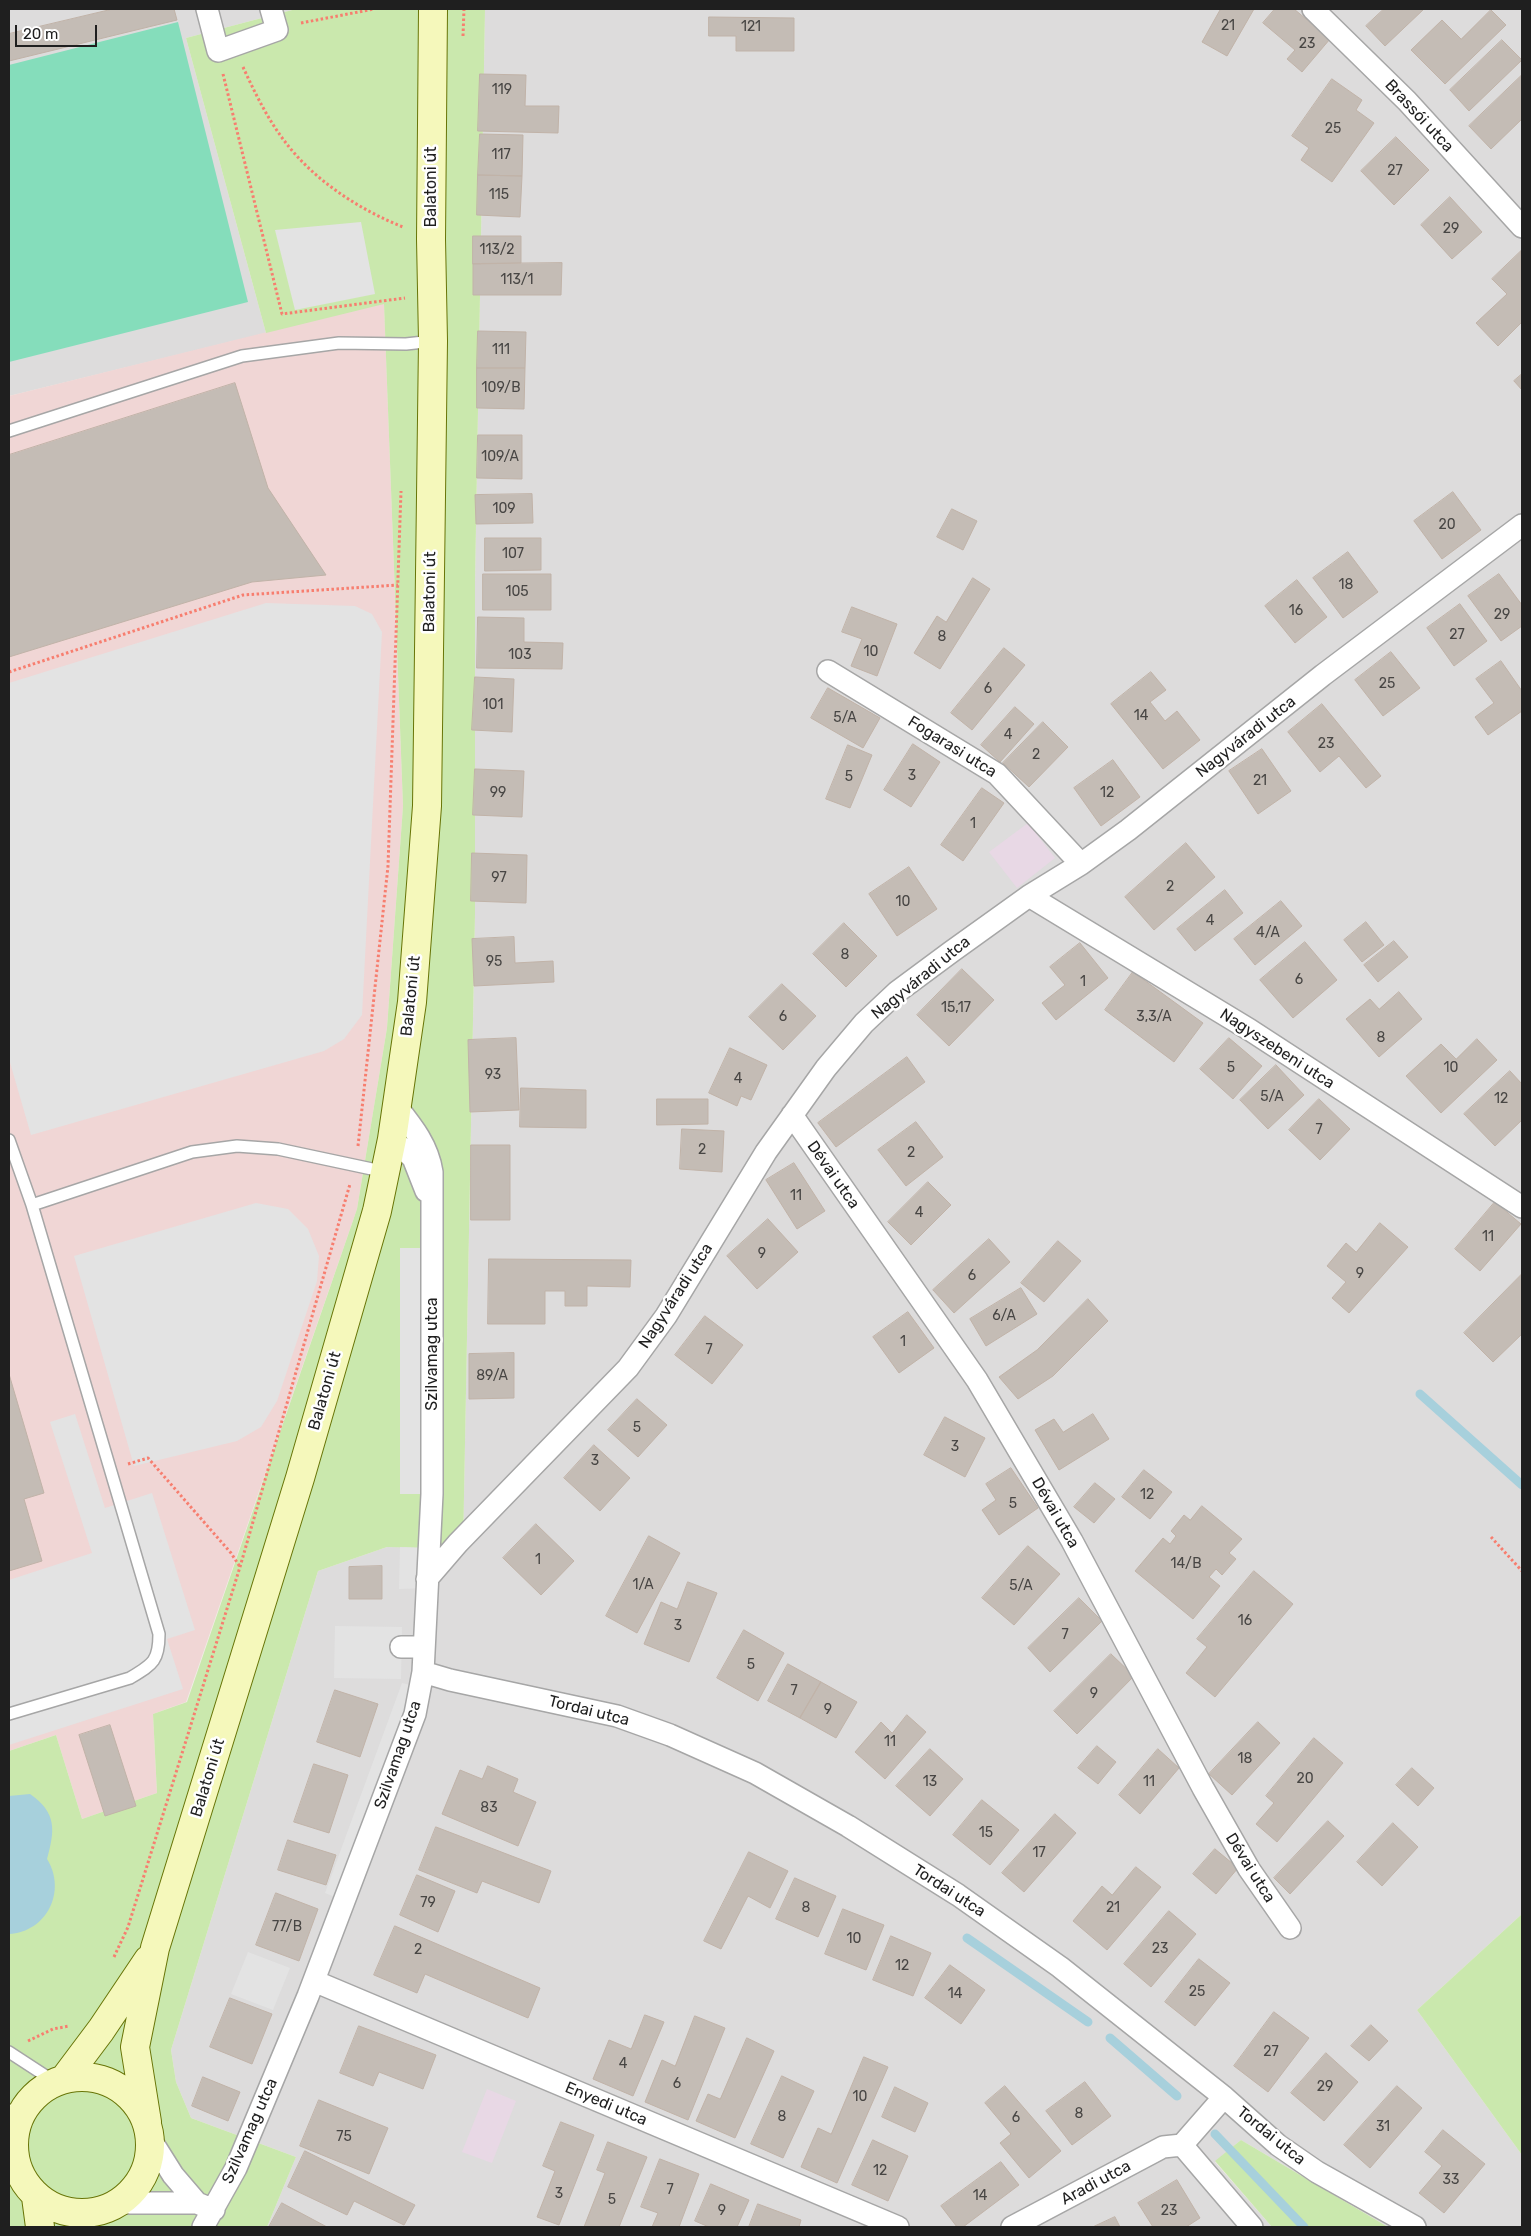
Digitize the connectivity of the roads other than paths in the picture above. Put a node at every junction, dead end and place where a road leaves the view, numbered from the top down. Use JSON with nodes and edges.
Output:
{"nodes":[{"id":1,"x":207,"y":9,"type":"edge"},
{"id":2,"x":271,"y":9,"type":"edge"},
{"id":3,"x":433,"y":9,"type":"edge"},
{"id":4,"x":1313,"y":9,"type":"edge"},
{"id":5,"x":1522,"y":227,"type":"edge"},
{"id":6,"x":433,"y":341,"type":"junction"},
{"id":7,"x":9,"y":431,"type":"edge"},
{"id":8,"x":1522,"y":525,"type":"edge"},
{"id":9,"x":828,"y":670,"type":"dead end"},
{"id":10,"x":1081,"y":864,"type":"junction"},
{"id":11,"x":1030,"y":896,"type":"junction"},
{"id":12,"x":397,"y":1107,"type":"junction"},
{"id":13,"x":792,"y":1115,"type":"junction"},
{"id":14,"x":392,"y":1139,"type":"junction"},
{"id":15,"x":9,"y":1140,"type":"edge"},
{"id":16,"x":386,"y":1172,"type":"junction"},
{"id":17,"x":32,"y":1205,"type":"junction"},
{"id":18,"x":432,"y":1207,"type":"junction"},
{"id":19,"x":1522,"y":1207,"type":"edge"},
{"id":20,"x":427,"y":1579,"type":"junction"},
{"id":21,"x":401,"y":1647,"type":"dead end"},
{"id":22,"x":423,"y":1647,"type":"junction"},
{"id":23,"x":422,"y":1672,"type":"junction"},
{"id":24,"x":9,"y":1714,"type":"edge"},
{"id":25,"x":1290,"y":1928,"type":"dead end"},
{"id":26,"x":155,"y":1948,"type":"junction"},
{"id":27,"x":314,"y":1981,"type":"junction"},
{"id":28,"x":10,"y":2054,"type":"edge"},
{"id":29,"x":60,"y":2080,"type":"junction"},
{"id":30,"x":1224,"y":2097,"type":"junction"},
{"id":31,"x":12,"y":2124,"type":"edge"},
{"id":32,"x":149,"y":2131,"type":"junction"},
{"id":33,"x":1182,"y":2145,"type":"junction"},
{"id":34,"x":25,"y":2191,"type":"edge"},
{"id":35,"x":108,"y":2213,"type":"edge"},
{"id":36,"x":205,"y":2213,"type":"edge"},
{"id":37,"x":40,"y":2227,"type":"edge"},
{"id":38,"x":898,"y":2227,"type":"edge"},
{"id":39,"x":1012,"y":2227,"type":"edge"},
{"id":40,"x":1252,"y":2227,"type":"edge"},
{"id":41,"x":1415,"y":2227,"type":"edge"}],
"edges":[{"from":1,"to":2,"type":"street"},
{"from":3,"to":6,"type":"main road","name":"Balatoni út"},
{"from":4,"to":5,"type":"street","name":"Brassói utca"},
{"from":6,"to":7,"type":"lane"},
{"from":6,"to":12,"type":"main road","name":"Balatoni út"},
{"from":8,"to":10,"type":"street","name":"Nagyváradi utca"},
{"from":9,"to":10,"type":"street","name":"Fogarasi utca"},
{"from":10,"to":11,"type":"street","name":"Nagyváradi utca"},
{"from":11,"to":13,"type":"street","name":"Nagyváradi utca"},
{"from":11,"to":19,"type":"street","name":"Nagyszebeni utca"},
{"from":12,"to":14,"type":"main road","name":"Balatoni út"},
{"from":12,"to":18,"type":"street","name":"Szilvamag utca"},
{"from":13,"to":20,"type":"street","name":"Nagyváradi utca"},
{"from":13,"to":25,"type":"street","name":"Dévai utca"},
{"from":14,"to":16,"type":"main road","name":"Balatoni út"},
{"from":14,"to":18,"type":"street","name":"Szilvamag utca"},
{"from":15,"to":17,"type":"lane"},
{"from":16,"to":17,"type":"lane"},
{"from":16,"to":26,"type":"main road","name":"Balatoni út"},
{"from":17,"to":24,"type":"lane"},
{"from":18,"to":20,"type":"street","name":"Szilvamag utca"},
{"from":20,"to":22,"type":"street","name":"Szilvamag utca"},
{"from":21,"to":22,"type":"street"},
{"from":22,"to":23,"type":"street","name":"Szilvamag utca"},
{"from":23,"to":27,"type":"street","name":"Szilvamag utca"},
{"from":23,"to":30,"type":"street","name":"Tordai utca"},
{"from":26,"to":29,"type":"main road","name":"Balatoni út"},
{"from":26,"to":32,"type":"main road","name":"Balatoni út"},
{"from":27,"to":36,"type":"street","name":"Szilvamag utca"},
{"from":27,"to":38,"type":"street","name":"Enyedi utca"},
{"from":28,"to":29,"type":"lane"},
{"from":29,"to":31,"type":"main road"},
{"from":29,"to":32,"type":"main road"},
{"from":30,"to":33,"type":"street"},
{"from":30,"to":41,"type":"street","name":"Tordai utca"},
{"from":31,"to":34,"type":"main road"},
{"from":32,"to":35,"type":"main road"},
{"from":32,"to":36,"type":"street"},
{"from":33,"to":39,"type":"street","name":"Aradi utca"},
{"from":33,"to":40,"type":"street"},
{"from":34,"to":35,"type":"main road"},
{"from":34,"to":37,"type":"main road"},
{"from":35,"to":36,"type":"street"}]}
